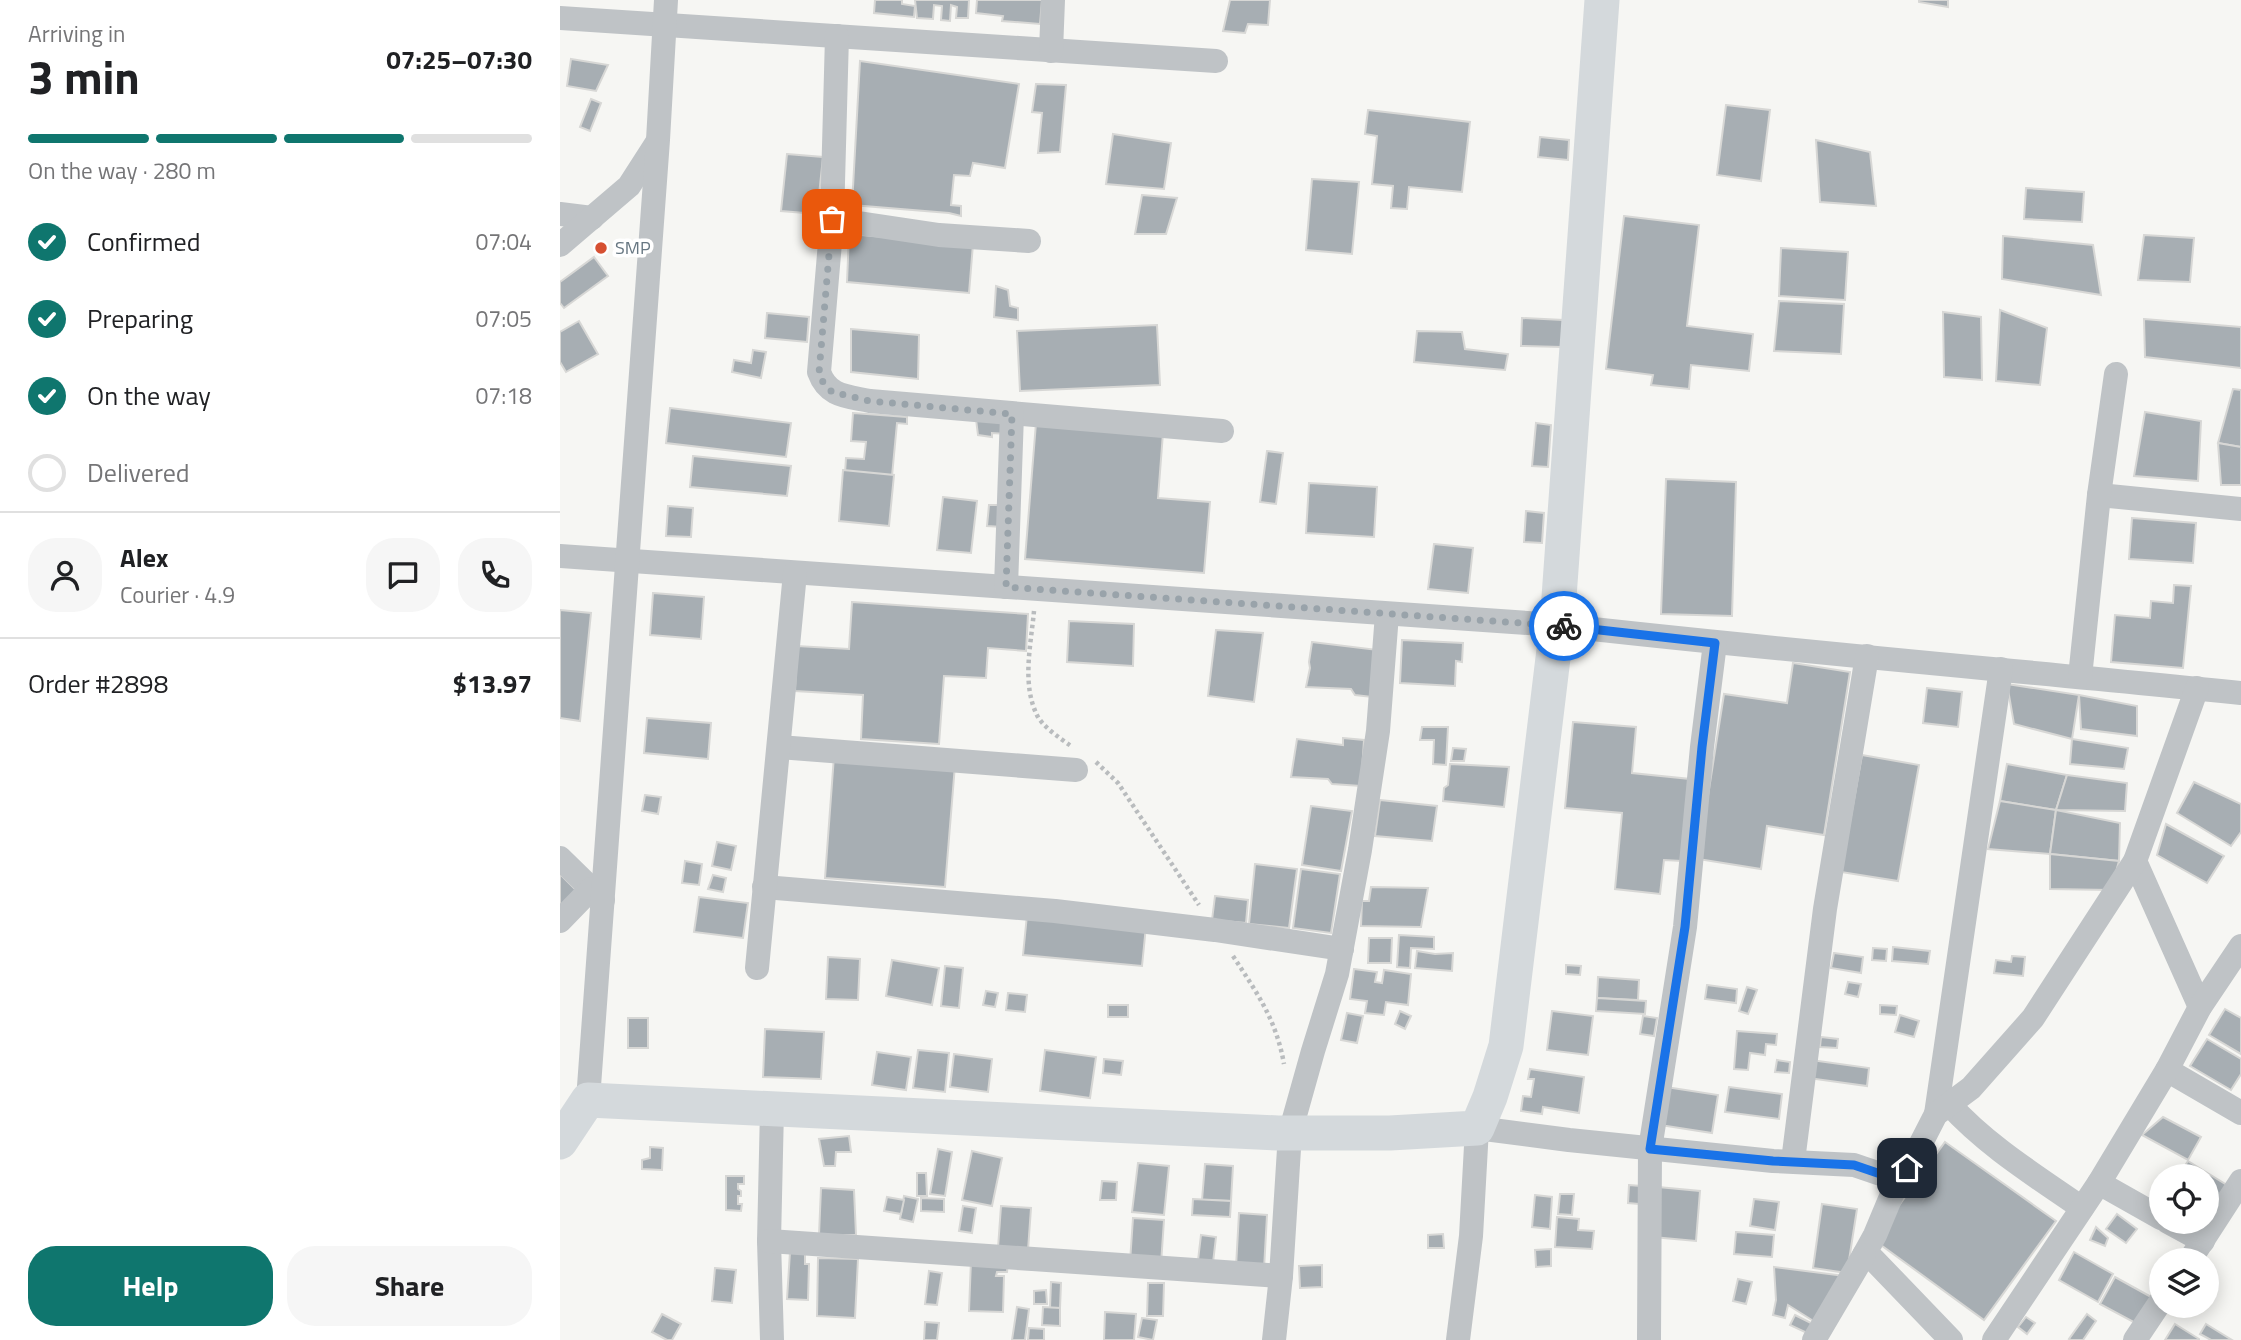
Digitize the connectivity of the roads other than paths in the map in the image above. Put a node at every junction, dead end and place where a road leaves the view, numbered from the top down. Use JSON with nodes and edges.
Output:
{"nodes":[{"id":1,"x":666,"y":0,"type":"edge"},
{"id":2,"x":1053,"y":0,"type":"edge"},
{"id":3,"x":1602,"y":0,"type":"edge"},
{"id":4,"x":560,"y":18,"type":"edge"},
{"id":5,"x":664,"y":25,"type":"junction"},
{"id":6,"x":837,"y":36,"type":"junction"},
{"id":7,"x":1051,"y":51,"type":"junction"},
{"id":8,"x":1216,"y":61,"type":"dead end"},
{"id":9,"x":658,"y":140,"type":"junction"},
{"id":10,"x":560,"y":214,"type":"edge"},
{"id":11,"x":592,"y":218,"type":"junction"},
{"id":12,"x":832,"y":219,"type":"junction"},
{"id":13,"x":1029,"y":241,"type":"dead end"},
{"id":14,"x":560,"y":245,"type":"edge"},
{"id":15,"x":2116,"y":374,"type":"dead end"},
{"id":16,"x":1012,"y":414,"type":"junction"},
{"id":17,"x":1222,"y":431,"type":"dead end"},
{"id":18,"x":2099,"y":495,"type":"junction"},
{"id":19,"x":2241,"y":509,"type":"edge"},
{"id":20,"x":560,"y":556,"type":"edge"},
{"id":21,"x":627,"y":561,"type":"junction"},
{"id":22,"x":795,"y":573,"type":"junction"},
{"id":23,"x":1006,"y":587,"type":"junction"},
{"id":24,"x":1387,"y":614,"type":"junction"},
{"id":25,"x":1557,"y":625,"type":"junction"},
{"id":26,"x":1715,"y":643,"type":"junction"},
{"id":27,"x":1867,"y":656,"type":"junction"},
{"id":28,"x":2001,"y":669,"type":"junction"},
{"id":29,"x":2080,"y":677,"type":"junction"},
{"id":30,"x":2197,"y":688,"type":"junction"},
{"id":31,"x":2241,"y":692,"type":"edge"},
{"id":32,"x":779,"y":747,"type":"junction"},
{"id":33,"x":1083,"y":760,"type":"road end"},
{"id":34,"x":560,"y":858,"type":"edge"},
{"id":35,"x":2135,"y":861,"type":"junction"},
{"id":36,"x":764,"y":887,"type":"junction"},
{"id":37,"x":597,"y":895,"type":"junction"},
{"id":38,"x":560,"y":921,"type":"edge"},
{"id":39,"x":2241,"y":946,"type":"edge"},
{"id":40,"x":1342,"y":950,"type":"junction"},
{"id":41,"x":757,"y":968,"type":"dead end"},
{"id":42,"x":2200,"y":1007,"type":"junction"},
{"id":43,"x":2167,"y":1070,"type":"junction"},
{"id":44,"x":588,"y":1100,"type":"junction"},
{"id":45,"x":772,"y":1109,"type":"junction"},
{"id":46,"x":1943,"y":1109,"type":"junction"},
{"id":47,"x":2241,"y":1113,"type":"edge"},
{"id":48,"x":1477,"y":1128,"type":"junction"},
{"id":49,"x":1290,"y":1133,"type":"junction"},
{"id":50,"x":560,"y":1142,"type":"edge"},
{"id":51,"x":1650,"y":1149,"type":"junction"},
{"id":52,"x":1793,"y":1161,"type":"junction"},
{"id":53,"x":1898,"y":1180,"type":"junction"},
{"id":54,"x":2241,"y":1181,"type":"edge"},
{"id":55,"x":2099,"y":1183,"type":"junction"},
{"id":56,"x":2082,"y":1208,"type":"junction"},
{"id":57,"x":2149,"y":1211,"type":"edge"},
{"id":58,"x":2180,"y":1234,"type":"edge"},
{"id":59,"x":769,"y":1241,"type":"junction"},
{"id":60,"x":2193,"y":1248,"type":"edge"},
{"id":61,"x":2198,"y":1248,"type":"edge"},
{"id":62,"x":1864,"y":1255,"type":"junction"},
{"id":63,"x":1280,"y":1276,"type":"junction"},
{"id":64,"x":2150,"y":1318,"type":"edge"},
{"id":65,"x":772,"y":1340,"type":"edge"},
{"id":66,"x":1274,"y":1340,"type":"edge"},
{"id":67,"x":1458,"y":1340,"type":"edge"},
{"id":68,"x":1650,"y":1340,"type":"edge"},
{"id":69,"x":1814,"y":1340,"type":"edge"},
{"id":70,"x":1951,"y":1340,"type":"edge"},
{"id":71,"x":1994,"y":1340,"type":"edge"},
{"id":72,"x":2135,"y":1340,"type":"edge"}],
"edges":[{"from":1,"to":5,"type":"street"},
{"from":2,"to":7,"type":"street"},
{"from":3,"to":25,"type":"street"},
{"from":4,"to":5,"type":"street"},
{"from":5,"to":6,"type":"street"},
{"from":5,"to":9,"type":"street"},
{"from":6,"to":7,"type":"street"},
{"from":6,"to":12,"type":"street"},
{"from":7,"to":8,"type":"street"},
{"from":9,"to":11,"type":"street"},
{"from":9,"to":21,"type":"street"},
{"from":10,"to":11,"type":"street"},
{"from":11,"to":14,"type":"street"},
{"from":12,"to":13,"type":"street"},
{"from":12,"to":16,"type":"street"},
{"from":15,"to":18,"type":"street"},
{"from":16,"to":17,"type":"street"},
{"from":16,"to":23,"type":"street"},
{"from":18,"to":19,"type":"street"},
{"from":18,"to":29,"type":"street"},
{"from":20,"to":21,"type":"street"},
{"from":21,"to":22,"type":"street"},
{"from":21,"to":37,"type":"street"},
{"from":22,"to":23,"type":"street"},
{"from":22,"to":32,"type":"street"},
{"from":23,"to":24,"type":"street"},
{"from":24,"to":25,"type":"street"},
{"from":24,"to":40,"type":"street"},
{"from":25,"to":26,"type":"street"},
{"from":25,"to":48,"type":"street"},
{"from":26,"to":27,"type":"street"},
{"from":26,"to":51,"type":"street"},
{"from":27,"to":28,"type":"street"},
{"from":27,"to":52,"type":"street"},
{"from":28,"to":29,"type":"street"},
{"from":28,"to":46,"type":"street"},
{"from":29,"to":30,"type":"street"},
{"from":30,"to":31,"type":"street"},
{"from":30,"to":35,"type":"street"},
{"from":32,"to":33,"type":"street"},
{"from":32,"to":36,"type":"street"},
{"from":34,"to":37,"type":"street"},
{"from":35,"to":42,"type":"street"},
{"from":35,"to":46,"type":"street"},
{"from":36,"to":40,"type":"street"},
{"from":36,"to":41,"type":"street"},
{"from":37,"to":38,"type":"street"},
{"from":37,"to":44,"type":"street"},
{"from":39,"to":42,"type":"street"},
{"from":40,"to":49,"type":"street"},
{"from":42,"to":43,"type":"street"},
{"from":43,"to":47,"type":"street"},
{"from":43,"to":55,"type":"street"},
{"from":44,"to":45,"type":"street"},
{"from":44,"to":50,"type":"street"},
{"from":45,"to":49,"type":"street"},
{"from":45,"to":59,"type":"street"},
{"from":46,"to":53,"type":"street"},
{"from":46,"to":56,"type":"street"},
{"from":48,"to":49,"type":"street"},
{"from":48,"to":51,"type":"street"},
{"from":48,"to":67,"type":"street"},
{"from":49,"to":63,"type":"street"},
{"from":51,"to":52,"type":"street"},
{"from":51,"to":68,"type":"street"},
{"from":52,"to":53,"type":"street"},
{"from":53,"to":62,"type":"street"},
{"from":54,"to":61,"type":"street"},
{"from":55,"to":56,"type":"street"},
{"from":55,"to":57,"type":"street"},
{"from":56,"to":71,"type":"street"},
{"from":58,"to":60,"type":"street"},
{"from":59,"to":63,"type":"street"},
{"from":59,"to":65,"type":"street"},
{"from":62,"to":69,"type":"street"},
{"from":62,"to":70,"type":"street"},
{"from":63,"to":66,"type":"street"},
{"from":64,"to":72,"type":"street"}]}
